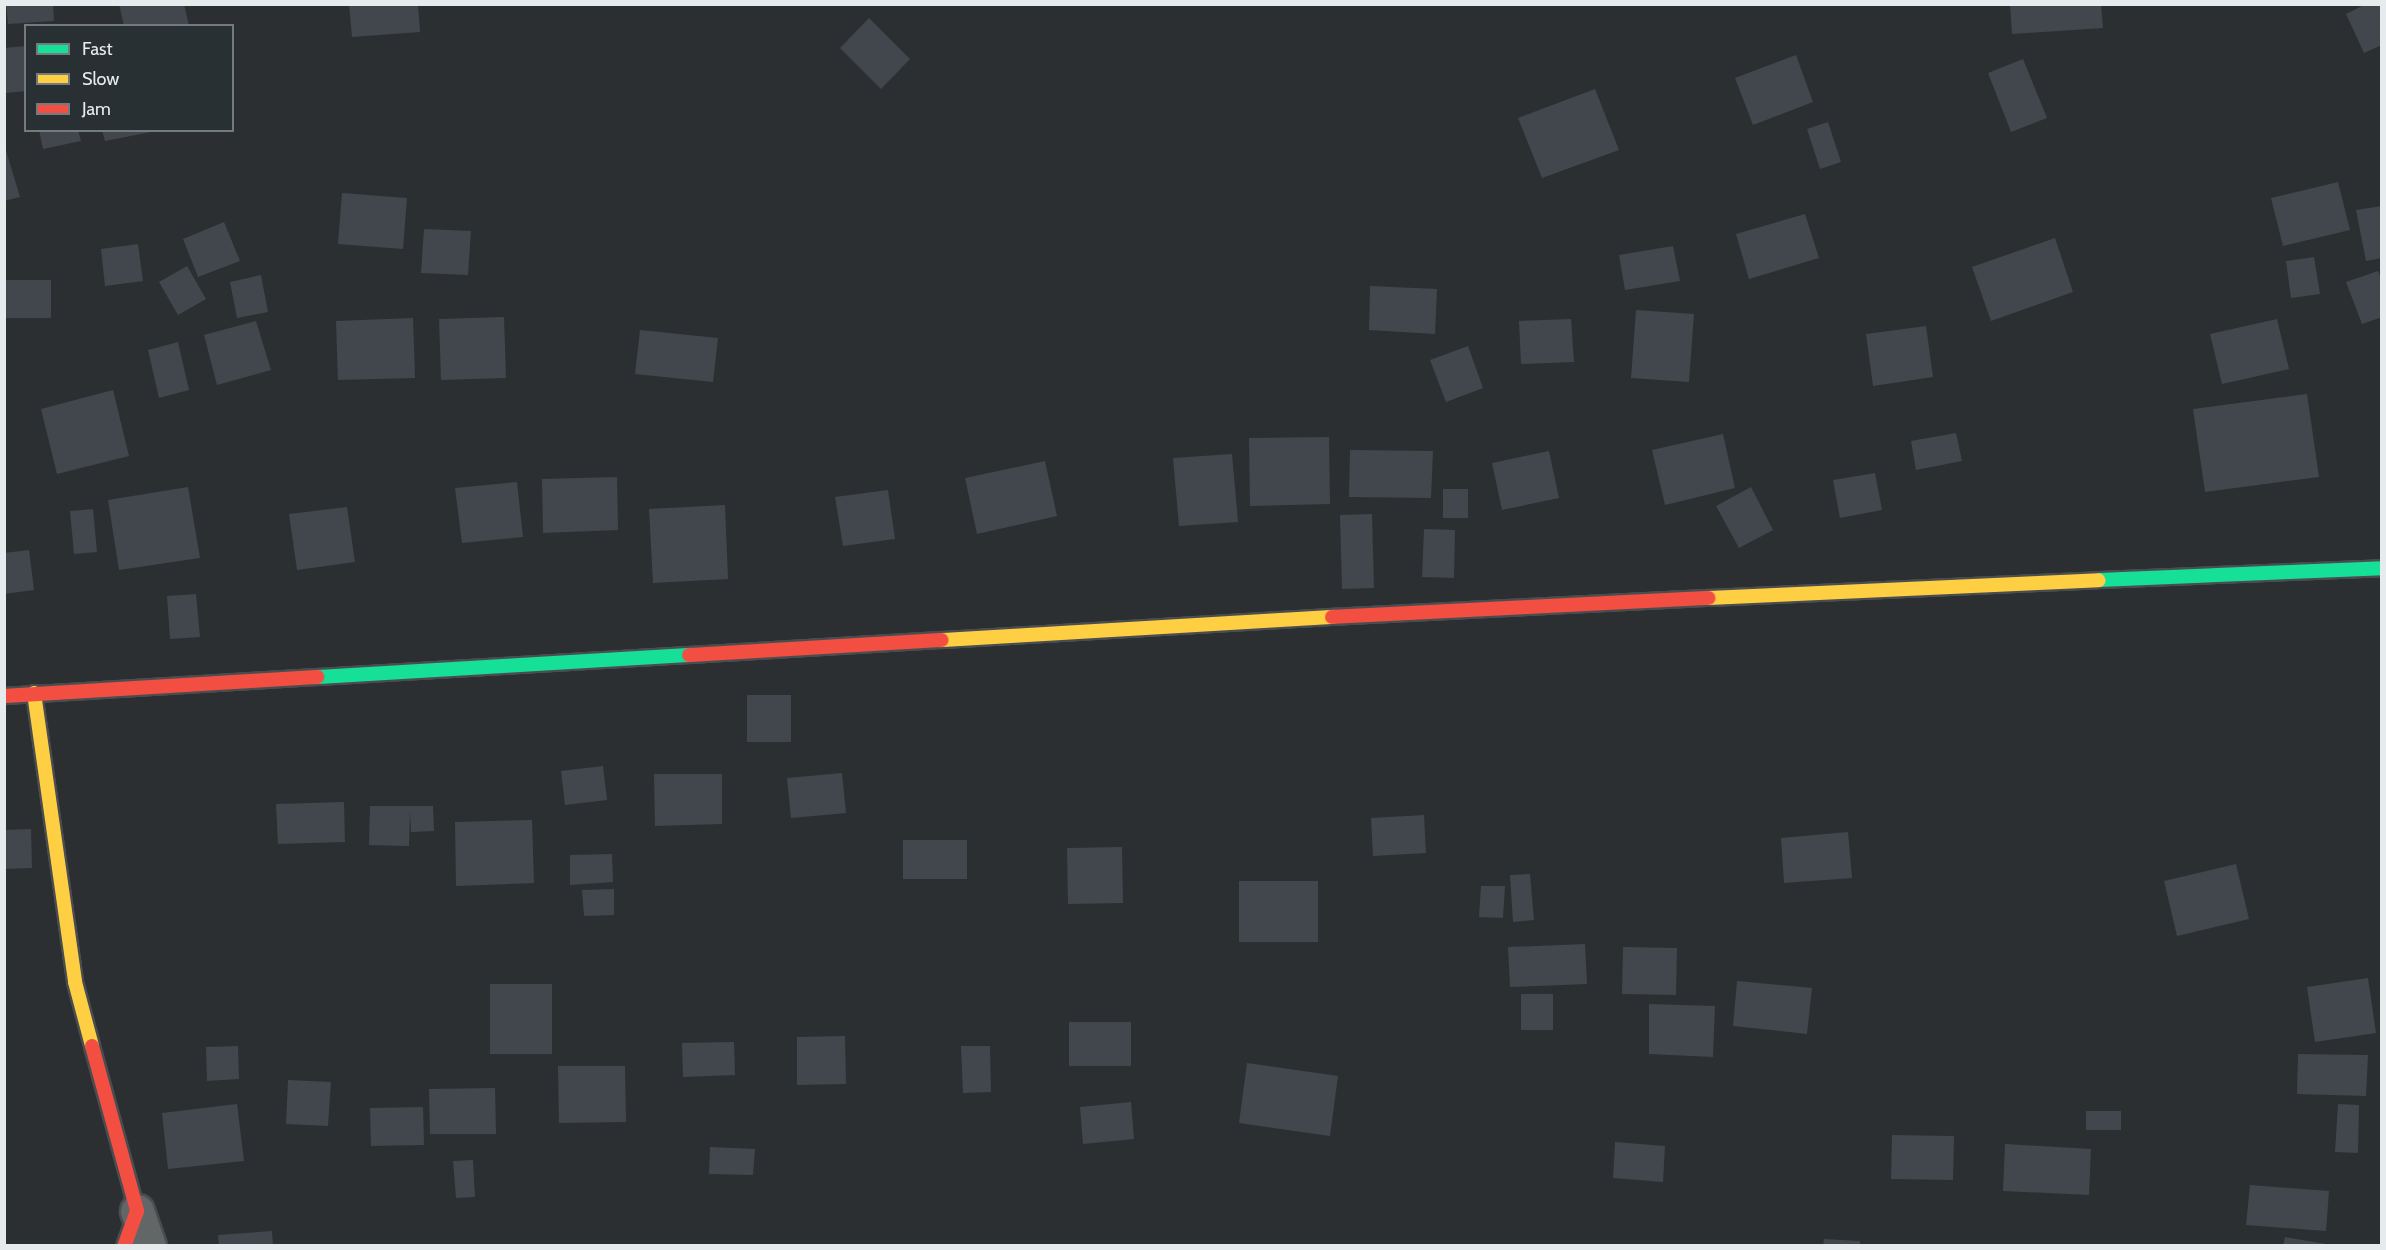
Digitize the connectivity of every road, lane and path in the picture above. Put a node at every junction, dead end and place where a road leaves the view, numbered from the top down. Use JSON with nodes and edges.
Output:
{"nodes":[{"id":1,"x":2382,"y":568,"type":"edge"},
{"id":2,"x":34,"y":693,"type":"junction"},
{"id":3,"x":4,"y":696,"type":"edge"},
{"id":4,"x":137,"y":1211,"type":"junction"},
{"id":5,"x":124,"y":1245,"type":"edge"},
{"id":6,"x":149,"y":1245,"type":"edge"}],
"edges":[{"from":1,"to":2,"type":"street"},
{"from":2,"to":3,"type":"street"},
{"from":2,"to":4,"type":"street"},
{"from":4,"to":5,"type":"street"},
{"from":4,"to":6,"type":"street"}]}
